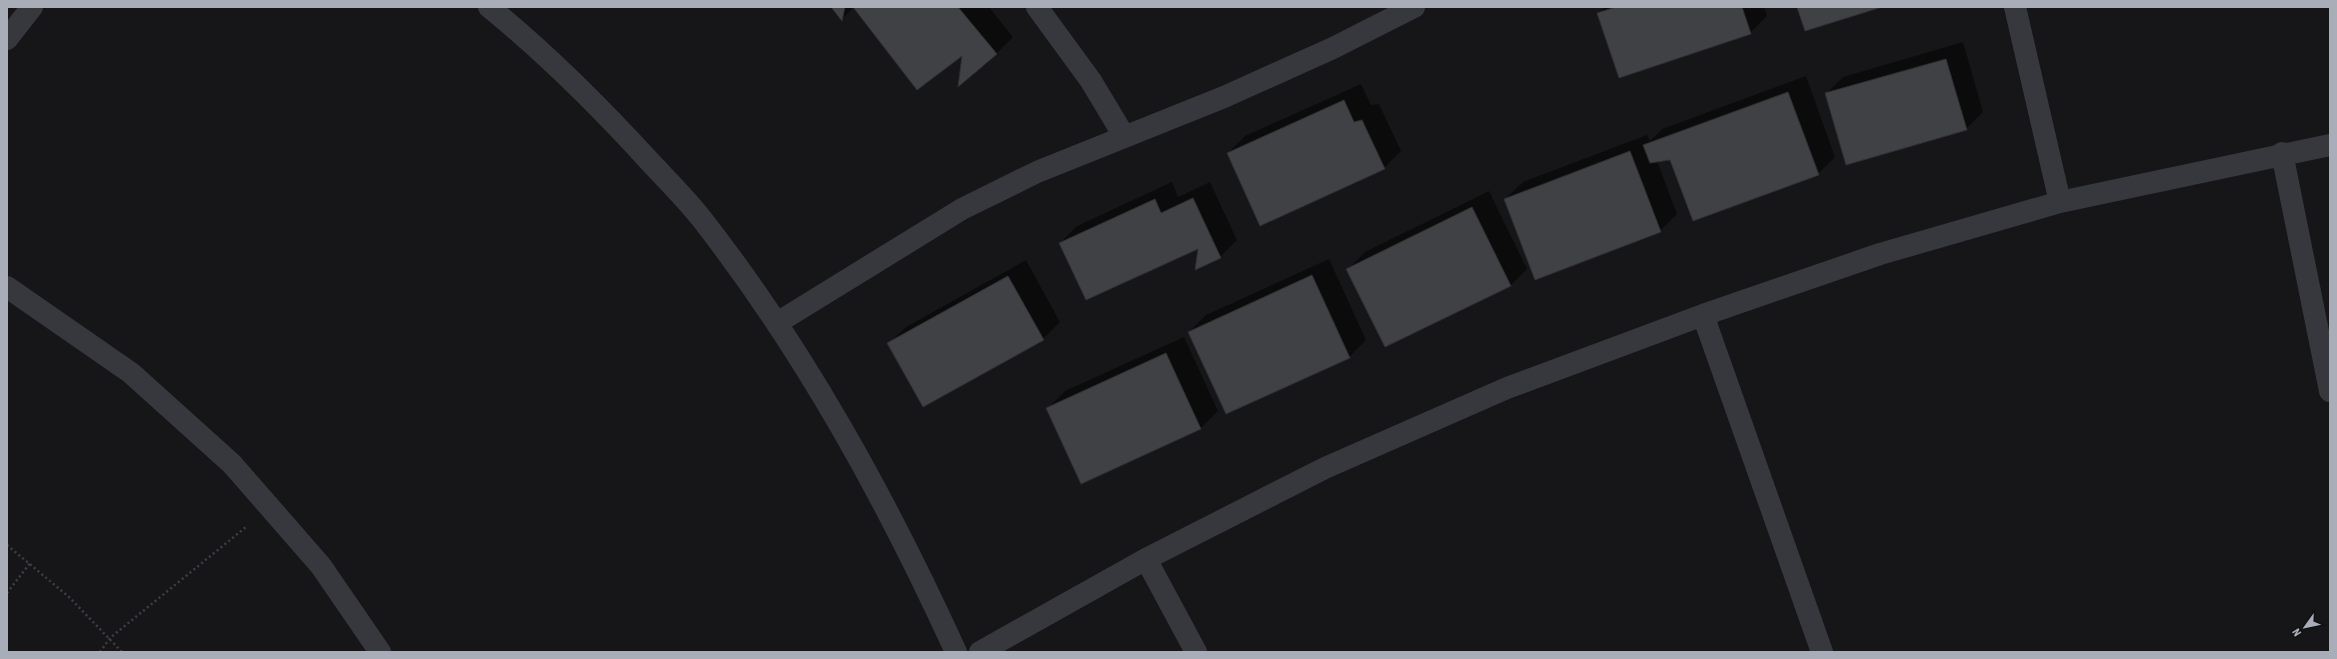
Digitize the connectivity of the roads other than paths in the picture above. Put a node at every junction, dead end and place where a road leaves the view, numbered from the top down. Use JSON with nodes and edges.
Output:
{"nodes":[{"id":1,"x":32,"y":7,"type":"edge"},
{"id":2,"x":489,"y":7,"type":"edge"},
{"id":3,"x":1037,"y":7,"type":"edge"},
{"id":4,"x":1414,"y":7,"type":"edge"},
{"id":5,"x":2015,"y":7,"type":"edge"},
{"id":6,"x":7,"y":39,"type":"edge"},
{"id":7,"x":1124,"y":136,"type":"junction"},
{"id":8,"x":2330,"y":145,"type":"edge"},
{"id":9,"x":2282,"y":153,"type":"junction"},
{"id":10,"x":2060,"y":202,"type":"junction"},
{"id":11,"x":7,"y":287,"type":"edge"},
{"id":12,"x":1703,"y":315,"type":"junction"},
{"id":13,"x":778,"y":323,"type":"junction"},
{"id":14,"x":2330,"y":391,"type":"edge"},
{"id":15,"x":1146,"y":559,"type":"junction"},
{"id":16,"x":380,"y":652,"type":"edge"},
{"id":17,"x":956,"y":652,"type":"edge"},
{"id":18,"x":980,"y":652,"type":"edge"},
{"id":19,"x":1196,"y":652,"type":"edge"},
{"id":20,"x":1822,"y":652,"type":"edge"}],
"edges":[{"from":1,"to":6,"type":"street"},
{"from":2,"to":13,"type":"street"},
{"from":3,"to":7,"type":"street"},
{"from":4,"to":7,"type":"street"},
{"from":5,"to":10,"type":"street"},
{"from":7,"to":13,"type":"street"},
{"from":8,"to":9,"type":"street"},
{"from":9,"to":10,"type":"street"},
{"from":9,"to":14,"type":"street"},
{"from":10,"to":12,"type":"street"},
{"from":11,"to":16,"type":"street"},
{"from":12,"to":15,"type":"street"},
{"from":12,"to":20,"type":"street"},
{"from":13,"to":17,"type":"street"},
{"from":15,"to":18,"type":"street"},
{"from":15,"to":19,"type":"street"}]}
